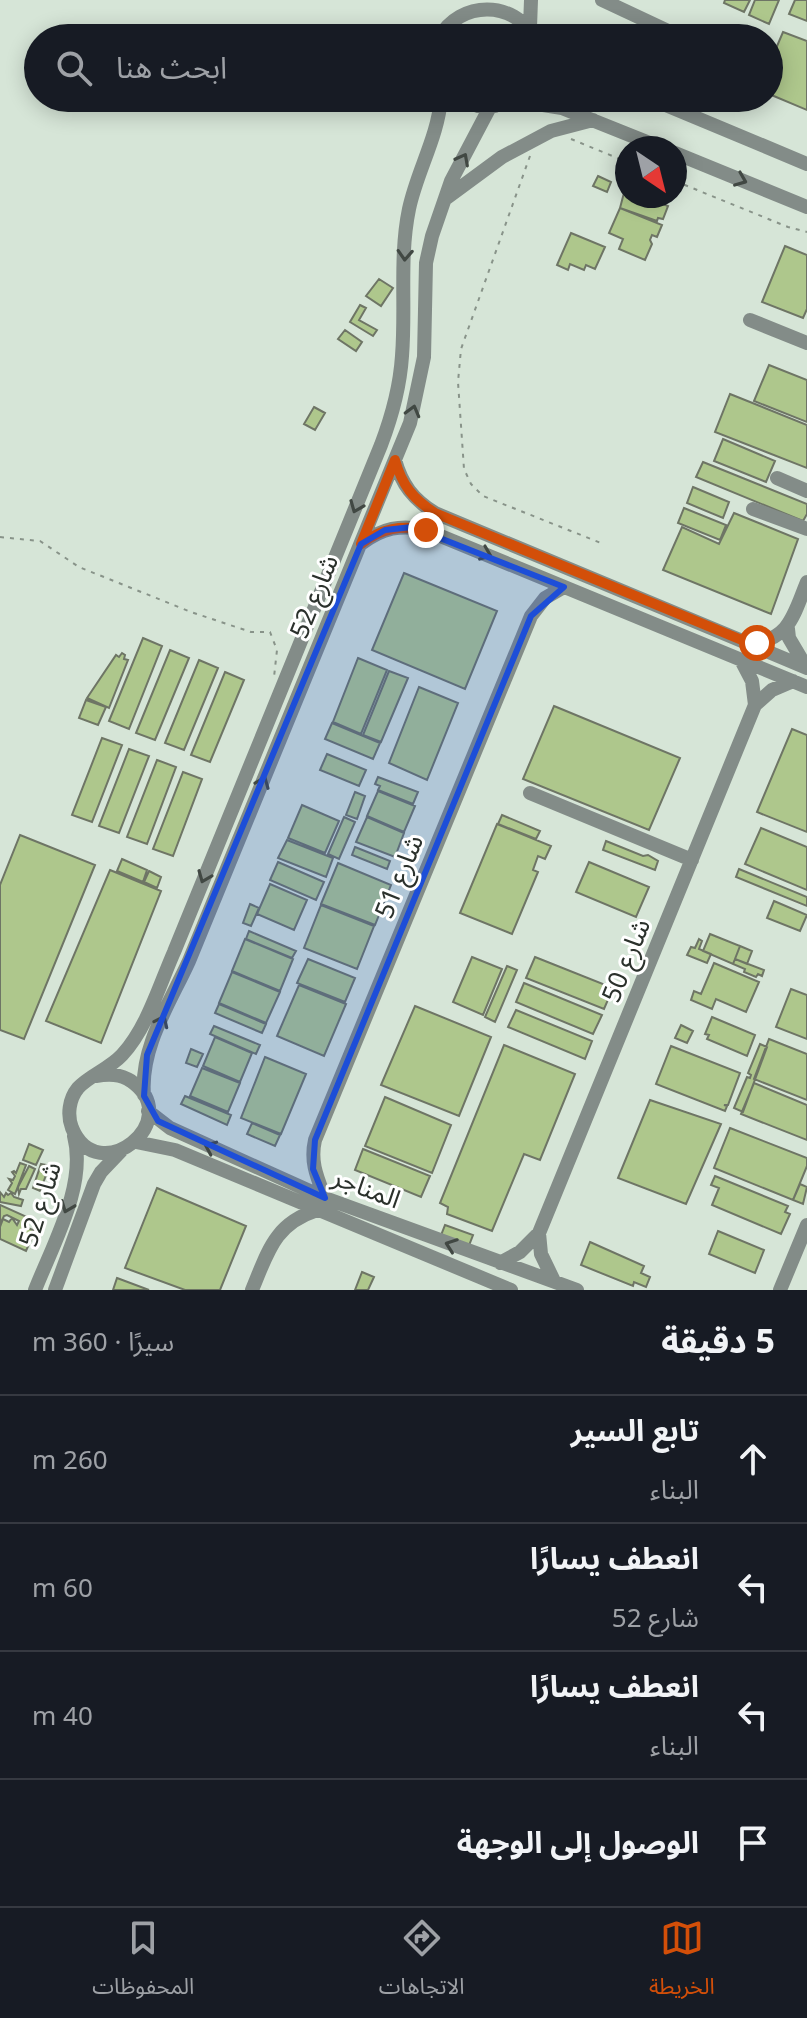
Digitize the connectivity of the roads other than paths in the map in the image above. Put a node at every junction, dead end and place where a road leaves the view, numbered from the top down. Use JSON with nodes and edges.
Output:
{"nodes":[{"id":1,"x":531,"y":0,"type":"edge"},
{"id":2,"x":602,"y":0,"type":"edge"},
{"id":3,"x":490,"y":2,"type":"edge"},
{"id":4,"x":447,"y":24,"type":"edge"},
{"id":5,"x":523,"y":24,"type":"edge"},
{"id":6,"x":532,"y":24,"type":"edge"},
{"id":7,"x":653,"y":24,"type":"edge"},
{"id":8,"x":438,"y":112,"type":"edge"},
{"id":9,"x":487,"y":112,"type":"edge"},
{"id":10,"x":572,"y":112,"type":"edge"},
{"id":11,"x":683,"y":112,"type":"edge"},
{"id":12,"x":593,"y":120,"type":"junction"},
{"id":13,"x":632,"y":136,"type":"edge"},
{"id":14,"x":687,"y":158,"type":"edge"},
{"id":15,"x":807,"y":164,"type":"edge"},
{"id":16,"x":445,"y":199,"type":"junction"},
{"id":17,"x":807,"y":207,"type":"edge"},
{"id":18,"x":750,"y":320,"type":"dead end"},
{"id":19,"x":807,"y":343,"type":"edge"},
{"id":20,"x":395,"y":460,"type":"junction"},
{"id":21,"x":777,"y":478,"type":"dead end"},
{"id":22,"x":807,"y":491,"type":"edge"},
{"id":23,"x":753,"y":509,"type":"dead end"},
{"id":24,"x":807,"y":529,"type":"edge"},
{"id":25,"x":361,"y":544,"type":"junction"},
{"id":26,"x":807,"y":582,"type":"edge"},
{"id":27,"x":564,"y":587,"type":"junction"},
{"id":28,"x":788,"y":629,"type":"junction"},
{"id":29,"x":749,"y":643,"type":"junction"},
{"id":30,"x":741,"y":659,"type":"junction"},
{"id":31,"x":807,"y":668,"type":"edge"},
{"id":32,"x":800,"y":684,"type":"edge"},
{"id":33,"x":755,"y":705,"type":"junction"},
{"id":34,"x":530,"y":793,"type":"dead end"},
{"id":35,"x":692,"y":860,"type":"junction"},
{"id":36,"x":96,"y":1076,"type":"junction"},
{"id":37,"x":144,"y":1096,"type":"junction"},
{"id":38,"x":148,"y":1111,"type":"junction"},
{"id":39,"x":73,"y":1131,"type":"junction"},
{"id":40,"x":136,"y":1142,"type":"junction"},
{"id":41,"x":121,"y":1151,"type":"junction"},
{"id":42,"x":321,"y":1204,"type":"junction"},
{"id":43,"x":807,"y":1225,"type":"edge"},
{"id":44,"x":539,"y":1233,"type":"junction"},
{"id":45,"x":500,"y":1263,"type":"junction"},
{"id":46,"x":554,"y":1281,"type":"junction"},
{"id":47,"x":490,"y":1285,"type":"edge"},
{"id":48,"x":35,"y":1290,"type":"edge"},
{"id":49,"x":55,"y":1290,"type":"edge"},
{"id":50,"x":252,"y":1290,"type":"edge"},
{"id":51,"x":511,"y":1290,"type":"edge"},
{"id":52,"x":577,"y":1290,"type":"edge"},
{"id":53,"x":780,"y":1290,"type":"edge"}],
"edges":[{"from":1,"to":6,"type":"street"},
{"from":2,"to":7,"type":"street"},
{"from":3,"to":4,"type":"street"},
{"from":3,"to":5,"type":"street"},
{"from":8,"to":36,"type":"street","name":"شارع 52","one_way":true},
{"from":16,"to":9,"type":"street","name":"شارع 52","one_way":true},
{"from":10,"to":12,"type":"street"},
{"from":11,"to":15,"type":"street"},
{"from":12,"to":13,"type":"street"},
{"from":12,"to":16,"type":"street"},
{"from":14,"to":17,"type":"street","one_way":true},
{"from":20,"to":16,"type":"street","name":"شارع 52","one_way":true},
{"from":18,"to":19,"type":"street"},
{"from":20,"to":25,"type":"street","name":"شارع 52"},
{"from":20,"to":29,"type":"street"},
{"from":21,"to":22,"type":"street"},
{"from":23,"to":24,"type":"street"},
{"from":25,"to":27,"type":"street","one_way":true},
{"from":37,"to":25,"type":"street","name":"شارع 52","one_way":true},
{"from":26,"to":28,"type":"street"},
{"from":27,"to":30,"type":"street"},
{"from":27,"to":42,"type":"street","name":"شارع 51"},
{"from":28,"to":29,"type":"street"},
{"from":28,"to":31,"type":"street"},
{"from":29,"to":31,"type":"street"},
{"from":30,"to":32,"type":"street"},
{"from":30,"to":33,"type":"street"},
{"from":32,"to":33,"type":"street"},
{"from":33,"to":35,"type":"street","name":"شارع 50"},
{"from":34,"to":35,"type":"street"},
{"from":35,"to":44,"type":"street","name":"شارع 50"},
{"from":36,"to":37,"type":"street"},
{"from":36,"to":39,"type":"street"},
{"from":37,"to":38,"type":"street"},
{"from":38,"to":40,"type":"street"},
{"from":42,"to":38,"type":"street","name":"المناجر","one_way":true},
{"from":39,"to":41,"type":"street"},
{"from":39,"to":48,"type":"street","name":"شارع 52","one_way":true},
{"from":40,"to":41,"type":"street"},
{"from":40,"to":42,"type":"street","name":"المناجر"},
{"from":41,"to":49,"type":"street","name":"شارع 52"},
{"from":45,"to":42,"type":"street","name":"المناجر","one_way":true},
{"from":42,"to":47,"type":"street","name":"المناجر"},
{"from":42,"to":50,"type":"street"},
{"from":43,"to":53,"type":"street"},
{"from":44,"to":45,"type":"street","name":"شارع 50"},
{"from":44,"to":46,"type":"street"},
{"from":45,"to":46,"type":"street","name":"المناجر"},
{"from":46,"to":52,"type":"street","name":"المناجر"},
{"from":47,"to":51,"type":"street","name":"المناجر"}]}
